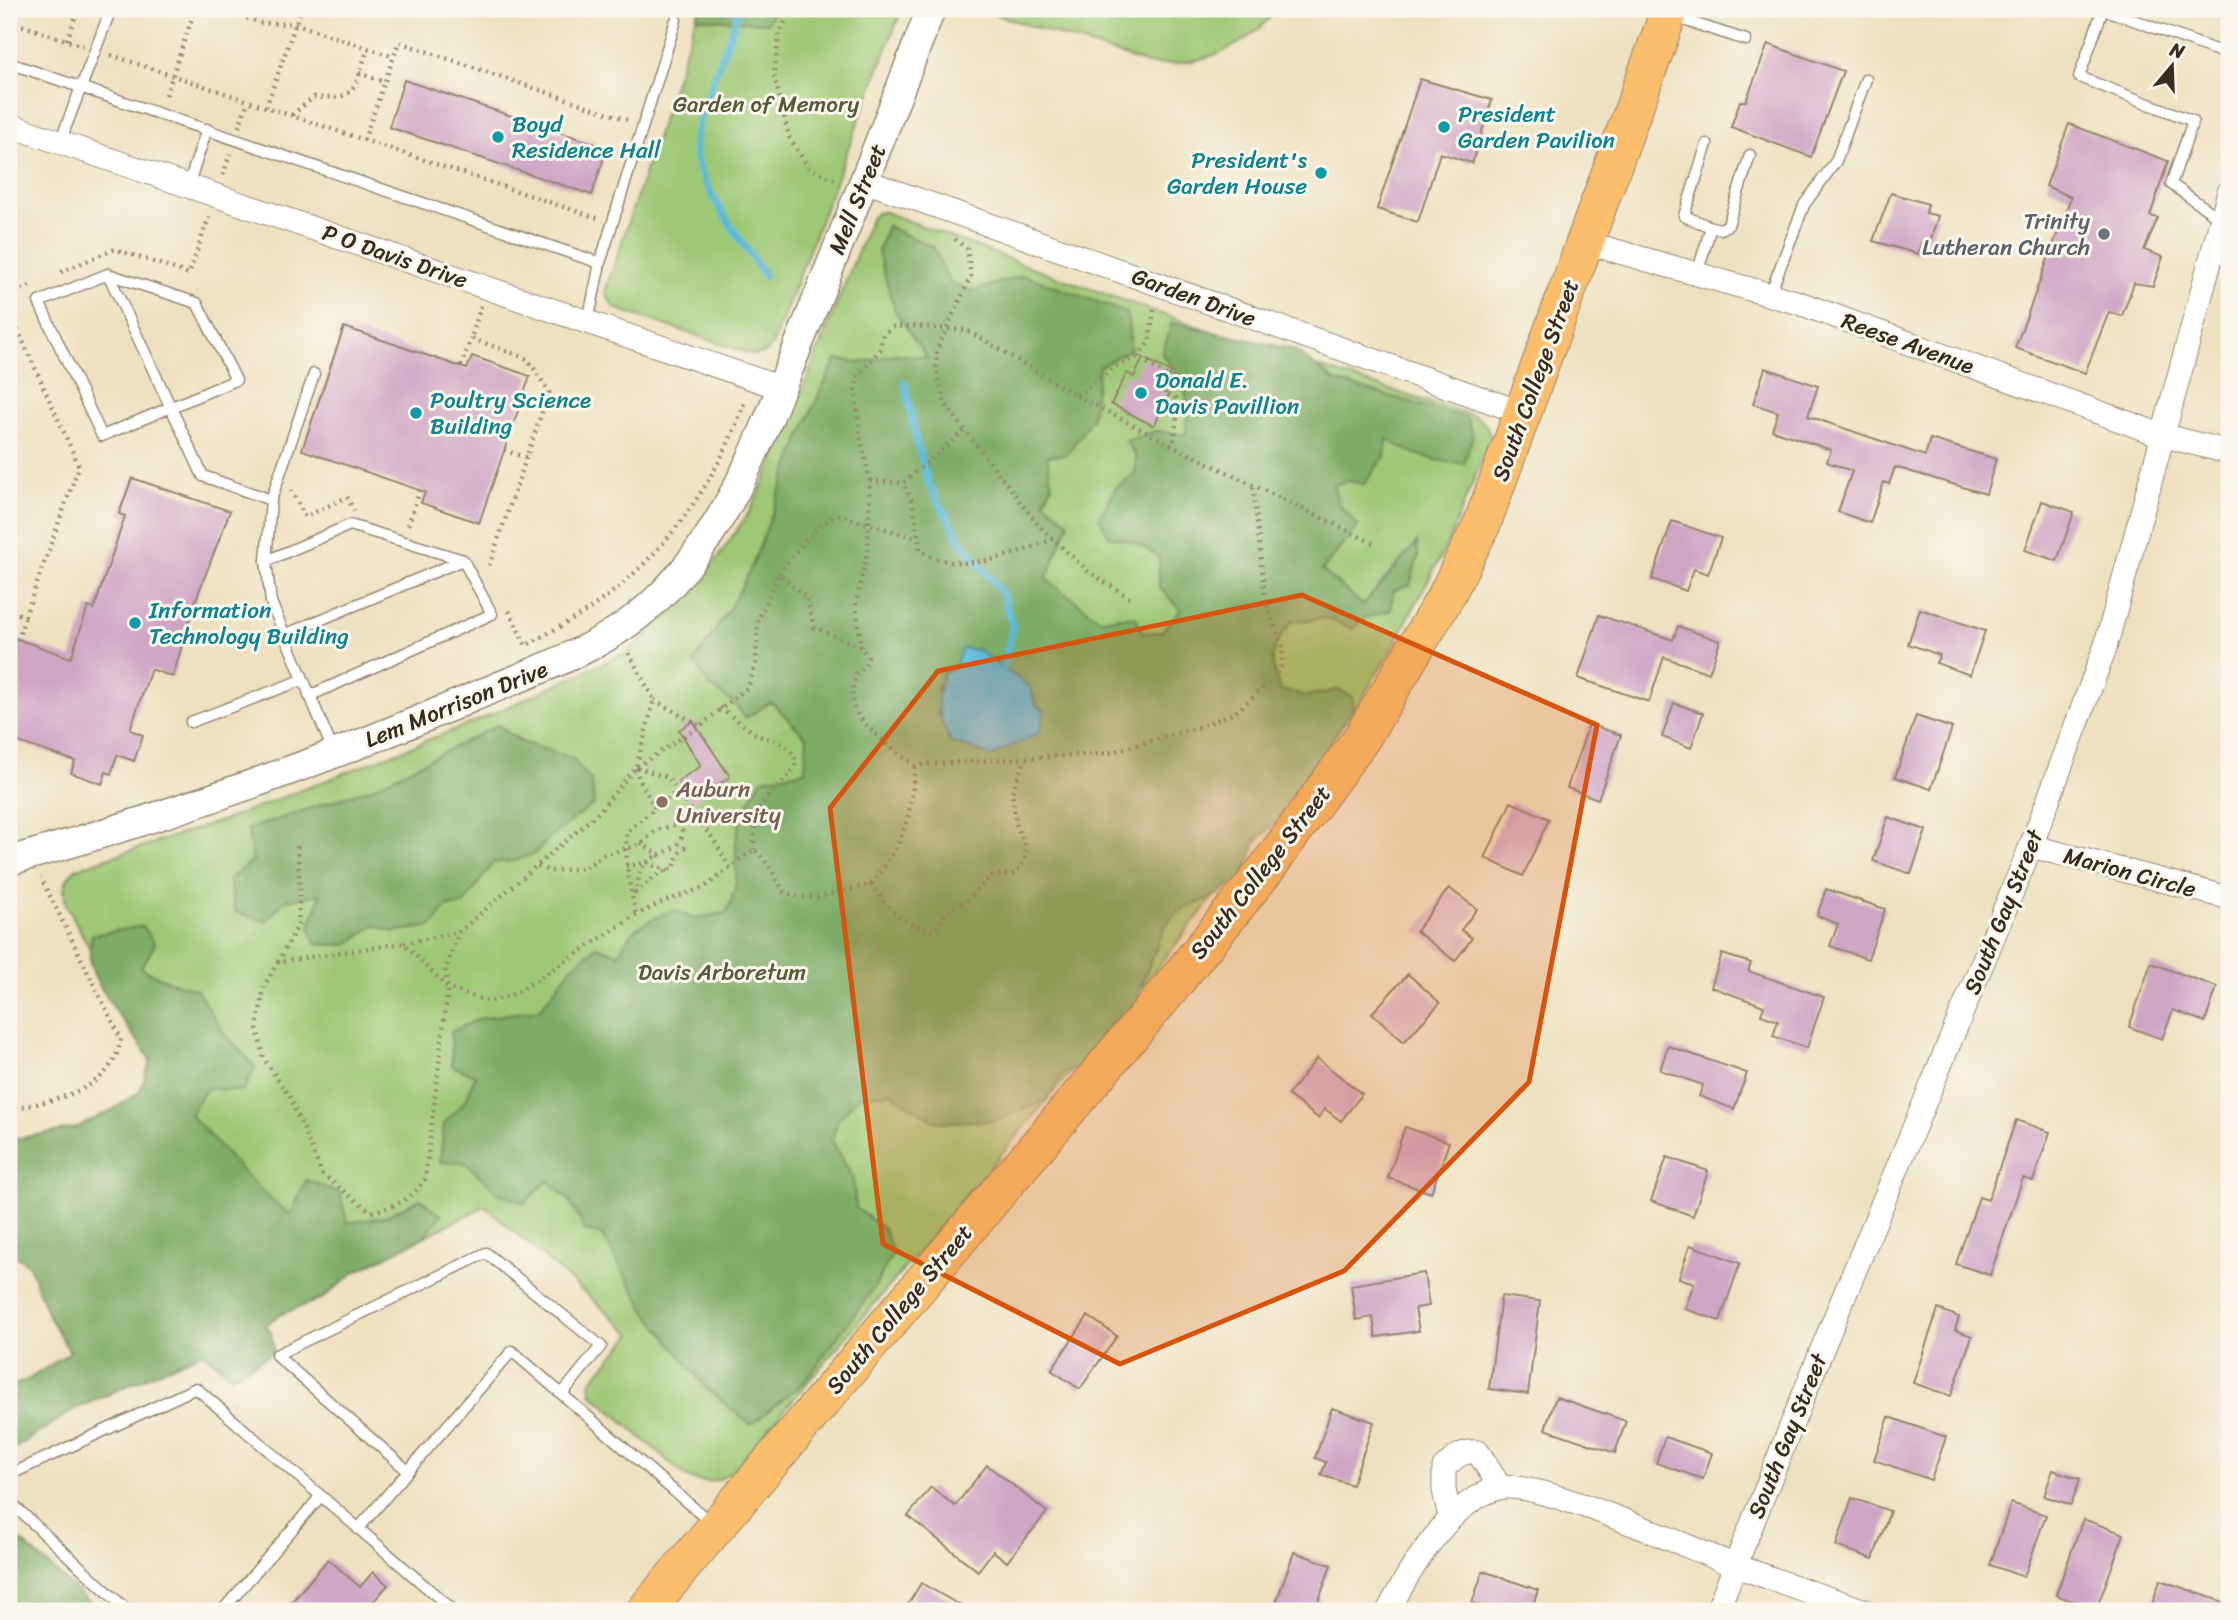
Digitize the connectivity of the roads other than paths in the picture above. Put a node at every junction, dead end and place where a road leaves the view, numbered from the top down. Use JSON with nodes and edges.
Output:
{"nodes":[{"id":1,"x":111,"y":9,"type":"edge"},
{"id":2,"x":931,"y":9,"type":"edge"},
{"id":3,"x":2103,"y":9,"type":"edge"},
{"id":4,"x":1669,"y":12,"type":"edge"},
{"id":5,"x":676,"y":20,"type":"dead end"},
{"id":6,"x":1746,"y":40,"type":"dead end"},
{"id":7,"x":2229,"y":55,"type":"edge"},
{"id":8,"x":9,"y":63,"type":"edge"},
{"id":9,"x":1866,"y":79,"type":"dead end"},
{"id":10,"x":81,"y":87,"type":"junction"},
{"id":11,"x":9,"y":125,"type":"edge"},
{"id":12,"x":207,"y":129,"type":"junction"},
{"id":13,"x":61,"y":142,"type":"junction"},
{"id":14,"x":1707,"y":144,"type":"dead end"},
{"id":15,"x":1749,"y":155,"type":"dead end"},
{"id":16,"x":865,"y":180,"type":"junction"},
{"id":17,"x":188,"y":186,"type":"junction"},
{"id":18,"x":2229,"y":192,"type":"edge"},
{"id":19,"x":2222,"y":220,"type":"junction"},
{"id":20,"x":1711,"y":227,"type":"junction"},
{"id":21,"x":1584,"y":242,"type":"junction"},
{"id":22,"x":600,"y":263,"type":"junction"},
{"id":23,"x":108,"y":274,"type":"junction"},
{"id":24,"x":1698,"y":274,"type":"junction"},
{"id":25,"x":1770,"y":294,"type":"junction"},
{"id":26,"x":588,"y":322,"type":"junction"},
{"id":27,"x":314,"y":374,"type":"dead end"},
{"id":28,"x":781,"y":388,"type":"junction"},
{"id":29,"x":170,"y":410,"type":"junction"},
{"id":30,"x":1524,"y":413,"type":"junction"},
{"id":31,"x":2161,"y":435,"type":"junction"},
{"id":32,"x":2229,"y":452,"type":"edge"},
{"id":33,"x":271,"y":500,"type":"junction"},
{"id":34,"x":463,"y":560,"type":"junction"},
{"id":35,"x":266,"y":561,"type":"junction"},
{"id":36,"x":284,"y":635,"type":"junction"},
{"id":37,"x":302,"y":680,"type":"junction"},
{"id":38,"x":309,"y":696,"type":"junction"},
{"id":39,"x":191,"y":722,"type":"dead end"},
{"id":40,"x":334,"y":753,"type":"junction"},
{"id":41,"x":2031,"y":846,"type":"junction"},
{"id":42,"x":19,"y":858,"type":"edge"},
{"id":43,"x":2229,"y":898,"type":"edge"},
{"id":44,"x":562,"y":1394,"type":"junction"},
{"id":45,"x":408,"y":1471,"type":"junction"},
{"id":46,"x":9,"y":1475,"type":"edge"},
{"id":47,"x":1500,"y":1487,"type":"junction"},
{"id":48,"x":320,"y":1497,"type":"junction"},
{"id":49,"x":9,"y":1501,"type":"edge"},
{"id":50,"x":1450,"y":1517,"type":"junction"},
{"id":51,"x":716,"y":1527,"type":"junction"},
{"id":52,"x":358,"y":1529,"type":"junction"},
{"id":53,"x":1735,"y":1566,"type":"junction"},
{"id":54,"x":128,"y":1611,"type":"edge"},
{"id":55,"x":222,"y":1611,"type":"edge"},
{"id":56,"x":454,"y":1611,"type":"edge"},
{"id":57,"x":645,"y":1611,"type":"edge"},
{"id":58,"x":1388,"y":1611,"type":"edge"},
{"id":59,"x":1717,"y":1611,"type":"edge"},
{"id":60,"x":1865,"y":1611,"type":"edge"}],
"edges":[{"from":1,"to":10,"type":"lane"},
{"from":2,"to":16,"type":"street","name":"Mell Street"},
{"from":3,"to":7,"type":"lane"},
{"from":3,"to":19,"type":"lane"},
{"from":4,"to":6,"type":"lane"},
{"from":4,"to":21,"type":"main road","name":"South College Street"},
{"from":5,"to":22,"type":"lane"},
{"from":8,"to":10,"type":"lane"},
{"from":9,"to":25,"type":"lane"},
{"from":10,"to":12,"type":"lane"},
{"from":10,"to":13,"type":"lane"},
{"from":11,"to":13,"type":"street","name":"P O Davis Drive"},
{"from":12,"to":17,"type":"lane"},
{"from":12,"to":22,"type":"lane"},
{"from":13,"to":17,"type":"street","name":"P O Davis Drive"},
{"from":14,"to":20,"type":"lane"},
{"from":15,"to":20,"type":"lane"},
{"from":16,"to":28,"type":"street","name":"Mell Street"},
{"from":16,"to":30,"type":"street","name":"Garden Drive"},
{"from":17,"to":26,"type":"street","name":"P O Davis Drive"},
{"from":18,"to":19,"type":"street","name":"South Gay Street"},
{"from":19,"to":31,"type":"street","name":"South Gay Street"},
{"from":20,"to":24,"type":"lane"},
{"from":21,"to":24,"type":"street","name":"Reese Avenue"},
{"from":21,"to":30,"type":"main road","name":"South College Street"},
{"from":22,"to":26,"type":"lane"},
{"from":23,"to":29,"type":"lane"},
{"from":23,"to":29,"type":"lane"},
{"from":23,"to":29,"type":"lane"},
{"from":24,"to":25,"type":"street","name":"Reese Avenue"},
{"from":25,"to":31,"type":"street","name":"Reese Avenue"},
{"from":26,"to":28,"type":"street","name":"P O Davis Drive"},
{"from":27,"to":33,"type":"lane"},
{"from":28,"to":40,"type":"street","name":"Lem Morrison Drive"},
{"from":29,"to":33,"type":"lane"},
{"from":30,"to":51,"type":"main road","name":"South College Street"},
{"from":31,"to":32,"type":"street","name":"Reese Avenue"},
{"from":31,"to":41,"type":"street","name":"South Gay Street"},
{"from":33,"to":35,"type":"lane"},
{"from":34,"to":35,"type":"lane"},
{"from":34,"to":36,"type":"lane"},
{"from":34,"to":38,"type":"lane"},
{"from":35,"to":36,"type":"lane"},
{"from":36,"to":37,"type":"lane"},
{"from":37,"to":38,"type":"lane"},
{"from":37,"to":39,"type":"lane"},
{"from":38,"to":40,"type":"lane"},
{"from":40,"to":42,"type":"street","name":"Lem Morrison Drive"},
{"from":41,"to":43,"type":"street","name":"Marion Circle"},
{"from":41,"to":53,"type":"street","name":"South Gay Street"},
{"from":44,"to":45,"type":"lane"},
{"from":44,"to":45,"type":"lane"},
{"from":44,"to":51,"type":"lane"},
{"from":45,"to":52,"type":"lane"},
{"from":46,"to":48,"type":"lane"},
{"from":47,"to":50,"type":"street"},
{"from":47,"to":50,"type":"street"},
{"from":47,"to":53,"type":"street"},
{"from":48,"to":52,"type":"lane"},
{"from":48,"to":55,"type":"lane"},
{"from":49,"to":54,"type":"lane"},
{"from":50,"to":58,"type":"street"},
{"from":51,"to":57,"type":"main road","name":"South College Street"},
{"from":52,"to":56,"type":"lane"},
{"from":53,"to":59,"type":"street","name":"South Gay Street"},
{"from":53,"to":60,"type":"street"}]}
